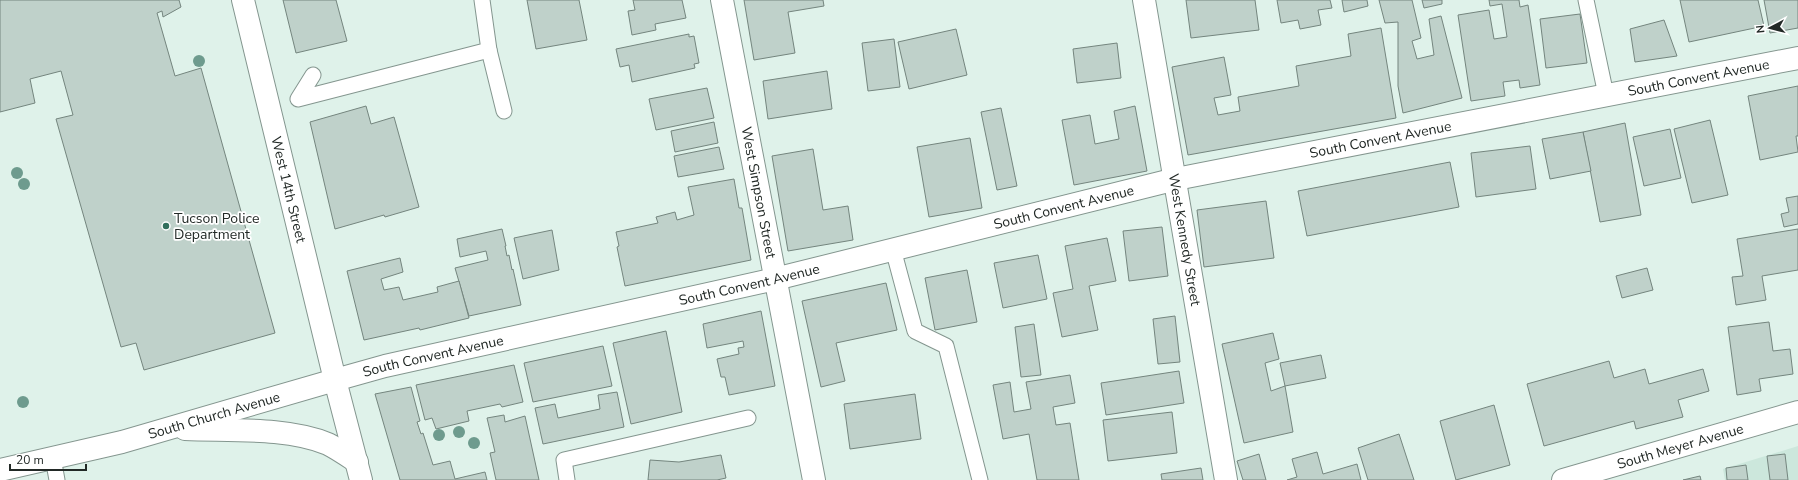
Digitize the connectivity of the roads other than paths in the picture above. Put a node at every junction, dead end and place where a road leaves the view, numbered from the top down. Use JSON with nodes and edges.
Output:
{"nodes":[{"id":1,"x":243,"y":0,"type":"edge"},
{"id":2,"x":482,"y":0,"type":"edge"},
{"id":3,"x":722,"y":0,"type":"edge"},
{"id":4,"x":1144,"y":0,"type":"edge"},
{"id":5,"x":1586,"y":0,"type":"edge"},
{"id":6,"x":489,"y":50,"type":"junction"},
{"id":7,"x":1798,"y":58,"type":"edge"},
{"id":8,"x":312,"y":75,"type":"dead end"},
{"id":9,"x":1606,"y":95,"type":"junction"},
{"id":10,"x":504,"y":111,"type":"dead end"},
{"id":11,"x":1176,"y":179,"type":"junction"},
{"id":12,"x":893,"y":250,"type":"junction"},
{"id":13,"x":775,"y":279,"type":"junction"},
{"id":14,"x":335,"y":380,"type":"junction"},
{"id":15,"x":1798,"y":412,"type":"edge"},
{"id":16,"x":748,"y":418,"type":"dead end"},
{"id":17,"x":166,"y":428,"type":"junction"},
{"id":18,"x":53,"y":458,"type":"junction"},
{"id":19,"x":0,"y":470,"type":"edge"},
{"id":20,"x":359,"y":471,"type":"edge"},
{"id":21,"x":57,"y":480,"type":"edge"},
{"id":22,"x":567,"y":480,"type":"edge"},
{"id":23,"x":814,"y":480,"type":"edge"},
{"id":24,"x":980,"y":480,"type":"edge"},
{"id":25,"x":1226,"y":480,"type":"edge"},
{"id":26,"x":1562,"y":480,"type":"edge"}],
"edges":[{"from":1,"to":14,"type":"street","name":"West 14th Street"},
{"from":2,"to":6,"type":"lane"},
{"from":3,"to":13,"type":"street","name":"West Simpson Street"},
{"from":4,"to":11,"type":"street","name":"West Kennedy Street"},
{"from":5,"to":9,"type":"lane"},
{"from":6,"to":8,"type":"lane"},
{"from":6,"to":10,"type":"lane"},
{"from":7,"to":9,"type":"street","name":"South Convent Avenue"},
{"from":9,"to":11,"type":"street","name":"South Convent Avenue"},
{"from":11,"to":12,"type":"street","name":"South Convent Avenue"},
{"from":11,"to":25,"type":"street","name":"West Kennedy Street"},
{"from":12,"to":13,"type":"street","name":"South Convent Avenue"},
{"from":12,"to":24,"type":"lane"},
{"from":13,"to":14,"type":"street","name":"South Convent Avenue"},
{"from":13,"to":23,"type":"street","name":"West Simpson Street"},
{"from":14,"to":17,"type":"street","name":"South Church Avenue"},
{"from":14,"to":20,"type":"street","name":"West 14th Street"},
{"from":15,"to":26,"type":"street","name":"South Meyer Avenue"},
{"from":16,"to":22,"type":"lane"},
{"from":17,"to":18,"type":"street","name":"South Church Avenue"},
{"from":17,"to":20,"type":"street"},
{"from":18,"to":19,"type":"street","name":"South Church Avenue"},
{"from":18,"to":21,"type":"lane"}]}
